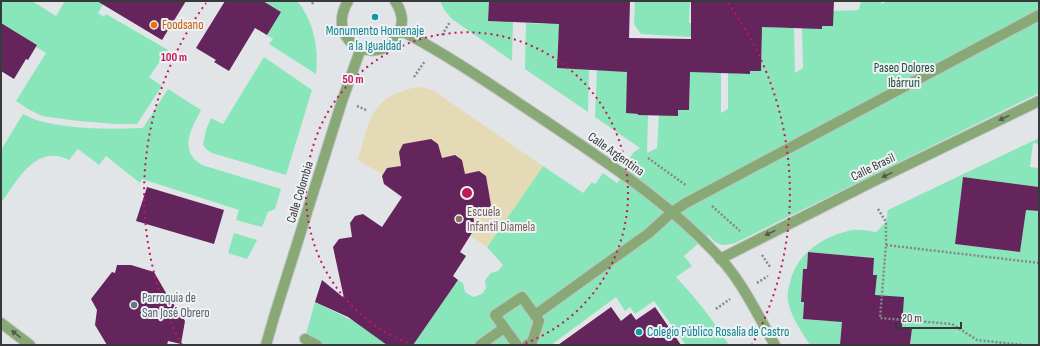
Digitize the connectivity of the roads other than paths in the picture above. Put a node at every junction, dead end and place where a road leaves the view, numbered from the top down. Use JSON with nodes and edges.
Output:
{"nodes":[{"id":1,"x":348,"y":1,"type":"edge"},
{"id":2,"x":395,"y":1,"type":"edge"},
{"id":3,"x":1036,"y":16,"type":"edge"},
{"id":4,"x":400,"y":30,"type":"junction"},
{"id":5,"x":361,"y":48,"type":"junction"},
{"id":6,"x":1039,"y":101,"type":"edge"},
{"id":7,"x":672,"y":212,"type":"junction"},
{"id":8,"x":720,"y":259,"type":"junction"},
{"id":9,"x":535,"y":315,"type":"junction"},
{"id":10,"x":1,"y":323,"type":"edge"},
{"id":11,"x":504,"y":328,"type":"junction"},
{"id":12,"x":305,"y":339,"type":"dead end"},
{"id":13,"x":30,"y":345,"type":"edge"},
{"id":14,"x":266,"y":345,"type":"edge"},
{"id":15,"x":317,"y":345,"type":"edge"},
{"id":16,"x":480,"y":345,"type":"edge"},
{"id":17,"x":517,"y":345,"type":"edge"},
{"id":18,"x":527,"y":345,"type":"edge"},
{"id":19,"x":775,"y":345,"type":"edge"}],
"edges":[{"from":1,"to":5,"type":"street"},
{"from":2,"to":4,"type":"street"},
{"from":3,"to":7,"type":"street"},
{"from":4,"to":5,"type":"street"},
{"from":4,"to":7,"type":"street","name":"Calle Argentina"},
{"from":5,"to":14,"type":"street","name":"Calle Colombia"},
{"from":6,"to":8,"type":"street","name":"Calle Brasil","one_way":true},
{"from":7,"to":8,"type":"street","name":"Calle Argentina"},
{"from":7,"to":9,"type":"street"},
{"from":8,"to":19,"type":"street","name":"Calle Argentina"},
{"from":9,"to":11,"type":"street"},
{"from":9,"to":18,"type":"street"},
{"from":13,"to":10,"type":"street","one_way":true},
{"from":11,"to":16,"type":"street"},
{"from":11,"to":17,"type":"street"},
{"from":12,"to":15,"type":"street"}]}
